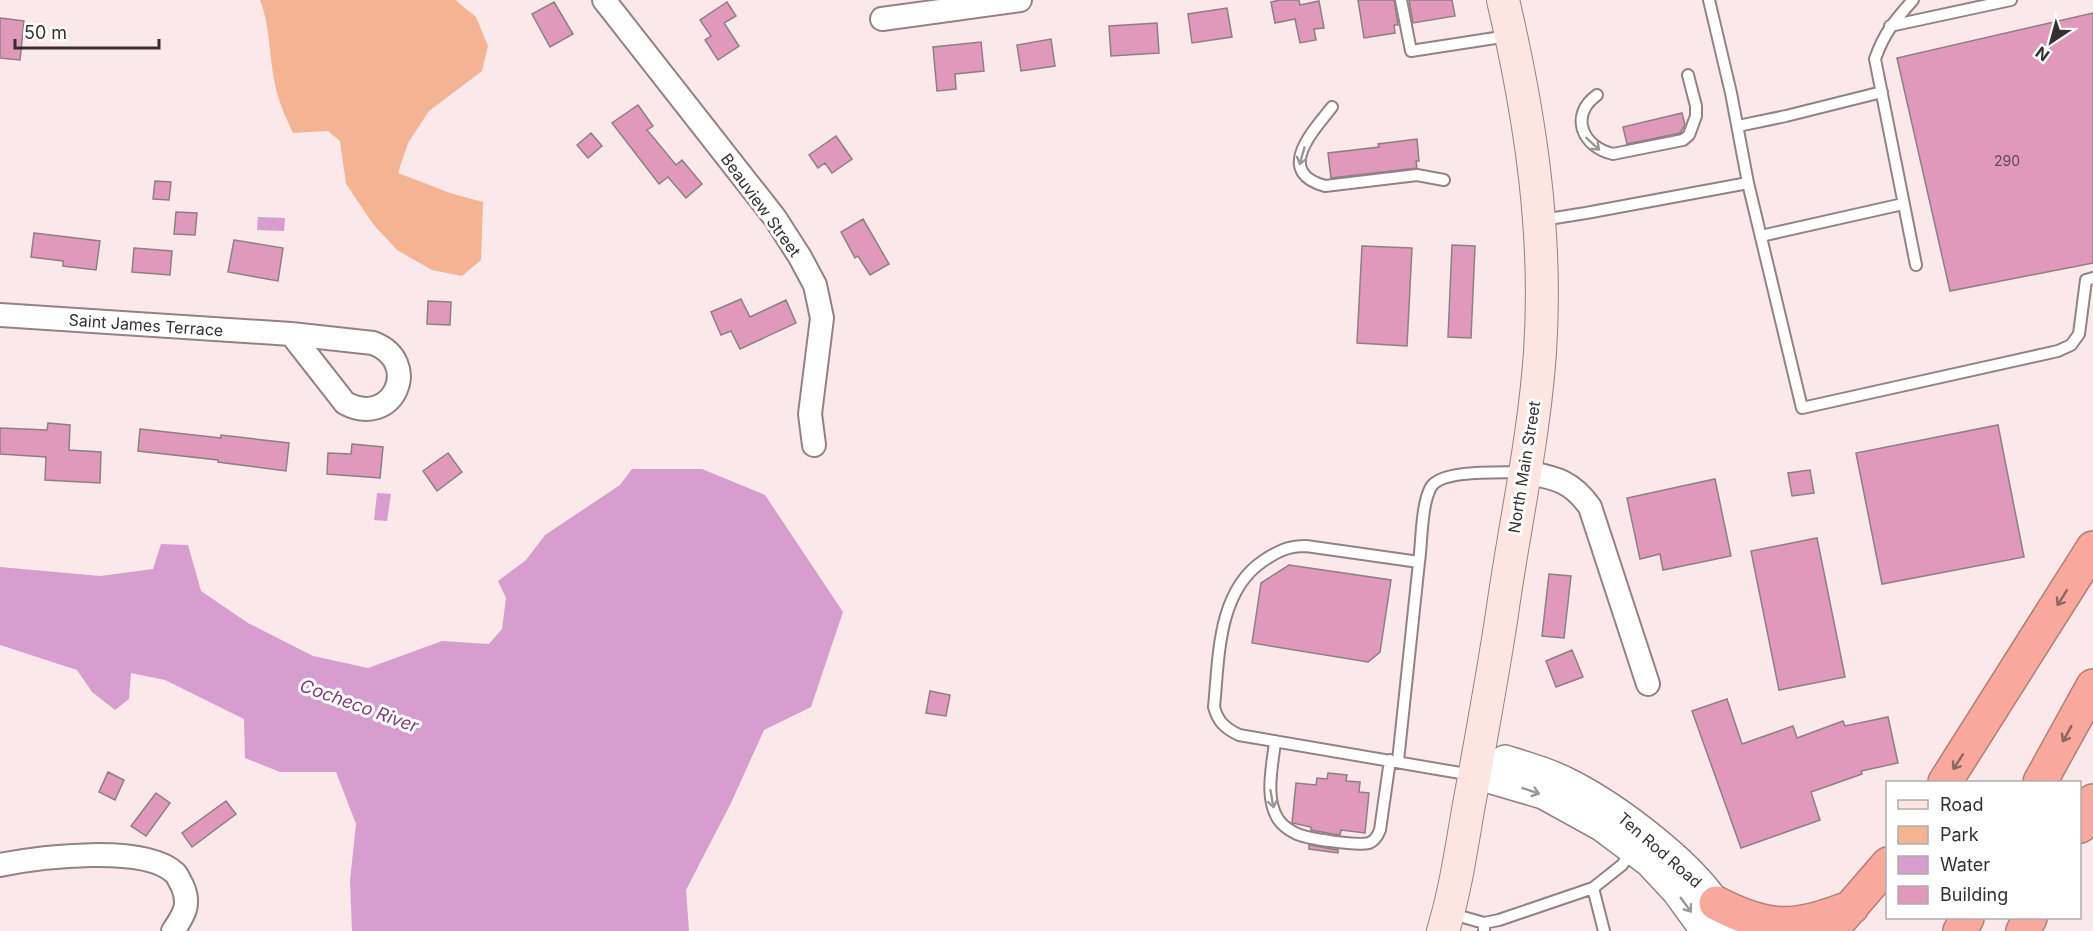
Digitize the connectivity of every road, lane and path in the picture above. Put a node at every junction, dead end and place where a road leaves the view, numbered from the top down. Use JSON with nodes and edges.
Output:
{"nodes":[{"id":1,"x":604,"y":0,"type":"edge"},
{"id":2,"x":1020,"y":0,"type":"edge"},
{"id":3,"x":1401,"y":0,"type":"edge"},
{"id":4,"x":1503,"y":0,"type":"edge"},
{"id":5,"x":1709,"y":0,"type":"edge"},
{"id":6,"x":1913,"y":0,"type":"edge"},
{"id":7,"x":2011,"y":0,"type":"edge"},
{"id":8,"x":882,"y":19,"type":"dead end"},
{"id":9,"x":1890,"y":26,"type":"junction"},
{"id":10,"x":1511,"y":36,"type":"junction"},
{"id":11,"x":1688,"y":75,"type":"dead end"},
{"id":12,"x":1882,"y":92,"type":"junction"},
{"id":13,"x":1597,"y":95,"type":"dead end"},
{"id":14,"x":1332,"y":107,"type":"dead end"},
{"id":15,"x":1738,"y":126,"type":"junction"},
{"id":16,"x":1444,"y":180,"type":"dead end"},
{"id":17,"x":1748,"y":183,"type":"junction"},
{"id":18,"x":1904,"y":204,"type":"junction"},
{"id":19,"x":1540,"y":220,"type":"junction"},
{"id":20,"x":1761,"y":236,"type":"junction"},
{"id":21,"x":1916,"y":265,"type":"dead end"},
{"id":22,"x":2093,"y":278,"type":"edge"},
{"id":23,"x":0,"y":315,"type":"edge"},
{"id":24,"x":291,"y":334,"type":"junction"},
{"id":25,"x":814,"y":445,"type":"dead end"},
{"id":26,"x":1525,"y":472,"type":"junction"},
{"id":27,"x":2093,"y":548,"type":"edge"},
{"id":28,"x":1419,"y":562,"type":"junction"},
{"id":29,"x":1648,"y":684,"type":"dead end"},
{"id":30,"x":2093,"y":686,"type":"edge"},
{"id":31,"x":1275,"y":741,"type":"junction"},
{"id":32,"x":1394,"y":761,"type":"junction"},
{"id":33,"x":1475,"y":776,"type":"junction"},
{"id":34,"x":1946,"y":781,"type":"edge"},
{"id":35,"x":2041,"y":781,"type":"edge"},
{"id":36,"x":2093,"y":801,"type":"edge"},
{"id":37,"x":2081,"y":822,"type":"edge"},
{"id":38,"x":1633,"y":850,"type":"junction"},
{"id":39,"x":0,"y":865,"type":"edge"},
{"id":40,"x":1886,"y":865,"type":"edge"},
{"id":41,"x":1593,"y":888,"type":"junction"},
{"id":42,"x":1852,"y":907,"type":"junction"},
{"id":43,"x":1446,"y":922,"type":"edge"},
{"id":44,"x":1716,"y":922,"type":"edge"},
{"id":45,"x":1484,"y":927,"type":"edge"},
{"id":46,"x":173,"y":931,"type":"edge"},
{"id":47,"x":1604,"y":931,"type":"edge"},
{"id":48,"x":1830,"y":931,"type":"edge"}],
"edges":[{"from":1,"to":25,"type":"street","name":"Beauview Street"},
{"from":2,"to":8,"type":"street"},
{"from":3,"to":10,"type":"lane"},
{"from":4,"to":10,"type":"main road","name":"North Main Street"},
{"from":5,"to":15,"type":"lane"},
{"from":6,"to":9,"type":"lane"},
{"from":7,"to":9,"type":"lane"},
{"from":9,"to":12,"type":"lane"},
{"from":10,"to":19,"type":"main road","name":"North Main Street"},
{"from":13,"to":11,"type":"lane","one_way":true},
{"from":12,"to":15,"type":"lane"},
{"from":12,"to":18,"type":"lane"},
{"from":14,"to":16,"type":"lane","one_way":true},
{"from":15,"to":17,"type":"lane"},
{"from":17,"to":19,"type":"lane"},
{"from":17,"to":20,"type":"lane"},
{"from":18,"to":20,"type":"lane"},
{"from":18,"to":21,"type":"lane"},
{"from":19,"to":26,"type":"main road","name":"North Main Street"},
{"from":20,"to":22,"type":"lane"},
{"from":23,"to":24,"type":"street","name":"Saint James Terrace"},
{"from":24,"to":24,"type":"street","name":"Saint James Terrace"},
{"from":26,"to":28,"type":"lane"},
{"from":26,"to":29,"type":"street"},
{"from":26,"to":33,"type":"main road","name":"North Main Street"},
{"from":27,"to":34,"type":"highway","one_way":true},
{"from":28,"to":31,"type":"lane"},
{"from":28,"to":32,"type":"lane"},
{"from":30,"to":35,"type":"highway","one_way":true},
{"from":31,"to":32,"type":"lane"},
{"from":31,"to":32,"type":"lane","one_way":true},
{"from":32,"to":33,"type":"lane"},
{"from":33,"to":38,"type":"street","name":"Ten Rod Road","one_way":true},
{"from":33,"to":43,"type":"main road","name":"North Main Street"},
{"from":33,"to":44,"type":"street","name":"Ten Rod Road"},
{"from":36,"to":37,"type":"highway"},
{"from":38,"to":41,"type":"lane"},
{"from":38,"to":44,"type":"street","name":"Ten Rod Road","one_way":true},
{"from":39,"to":46,"type":"street"},
{"from":40,"to":42,"type":"highway"},
{"from":41,"to":45,"type":"lane"},
{"from":41,"to":47,"type":"lane"},
{"from":42,"to":44,"type":"highway"},
{"from":42,"to":48,"type":"highway"},
{"from":43,"to":45,"type":"lane"}]}
